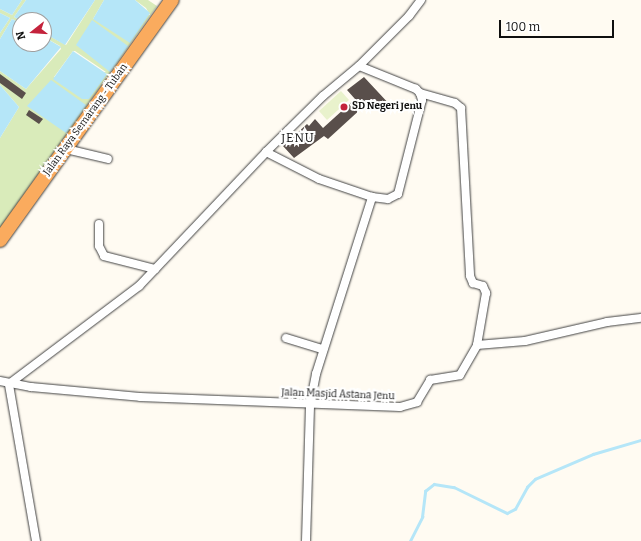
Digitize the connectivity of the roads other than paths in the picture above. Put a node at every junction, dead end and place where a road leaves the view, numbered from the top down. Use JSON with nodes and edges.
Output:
{"nodes":[{"id":1,"x":172,"y":0,"type":"edge"},
{"id":2,"x":421,"y":0,"type":"edge"},
{"id":3,"x":359,"y":66,"type":"junction"},
{"id":4,"x":420,"y":93,"type":"junction"},
{"id":5,"x":66,"y":149,"type":"junction"},
{"id":6,"x":266,"y":152,"type":"junction"},
{"id":7,"x":108,"y":159,"type":"dead end"},
{"id":8,"x":372,"y":197,"type":"junction"},
{"id":9,"x":99,"y":224,"type":"dead end"},
{"id":10,"x":0,"y":240,"type":"edge"},
{"id":11,"x":154,"y":269,"type":"junction"},
{"id":12,"x":641,"y":318,"type":"edge"},
{"id":13,"x":286,"y":338,"type":"dead end"},
{"id":14,"x":477,"y":345,"type":"junction"},
{"id":15,"x":323,"y":349,"type":"junction"},
{"id":16,"x":0,"y":381,"type":"edge"},
{"id":17,"x":9,"y":384,"type":"junction"},
{"id":18,"x":310,"y":404,"type":"junction"},
{"id":19,"x":36,"y":541,"type":"edge"},
{"id":20,"x":306,"y":541,"type":"edge"}],
"edges":[{"from":1,"to":5,"type":"highway","name":"Jalan Raya Semarang - Tuban"},
{"from":2,"to":3,"type":"street"},
{"from":3,"to":4,"type":"street"},
{"from":3,"to":6,"type":"street"},
{"from":4,"to":8,"type":"street"},
{"from":4,"to":14,"type":"street"},
{"from":5,"to":7,"type":"street"},
{"from":5,"to":10,"type":"highway","name":"Jalan Raya Semarang - Tuban"},
{"from":6,"to":8,"type":"street"},
{"from":6,"to":11,"type":"street"},
{"from":8,"to":15,"type":"street"},
{"from":9,"to":11,"type":"street"},
{"from":11,"to":17,"type":"street"},
{"from":12,"to":14,"type":"street"},
{"from":13,"to":15,"type":"street"},
{"from":14,"to":18,"type":"street","name":"Jalan Masjid Astana Jenu"},
{"from":15,"to":18,"type":"street"},
{"from":16,"to":17,"type":"street","name":"Jalan Masjid Astana Jenu"},
{"from":17,"to":18,"type":"street","name":"Jalan Masjid Astana Jenu"},
{"from":17,"to":19,"type":"street"},
{"from":18,"to":20,"type":"street"}]}
